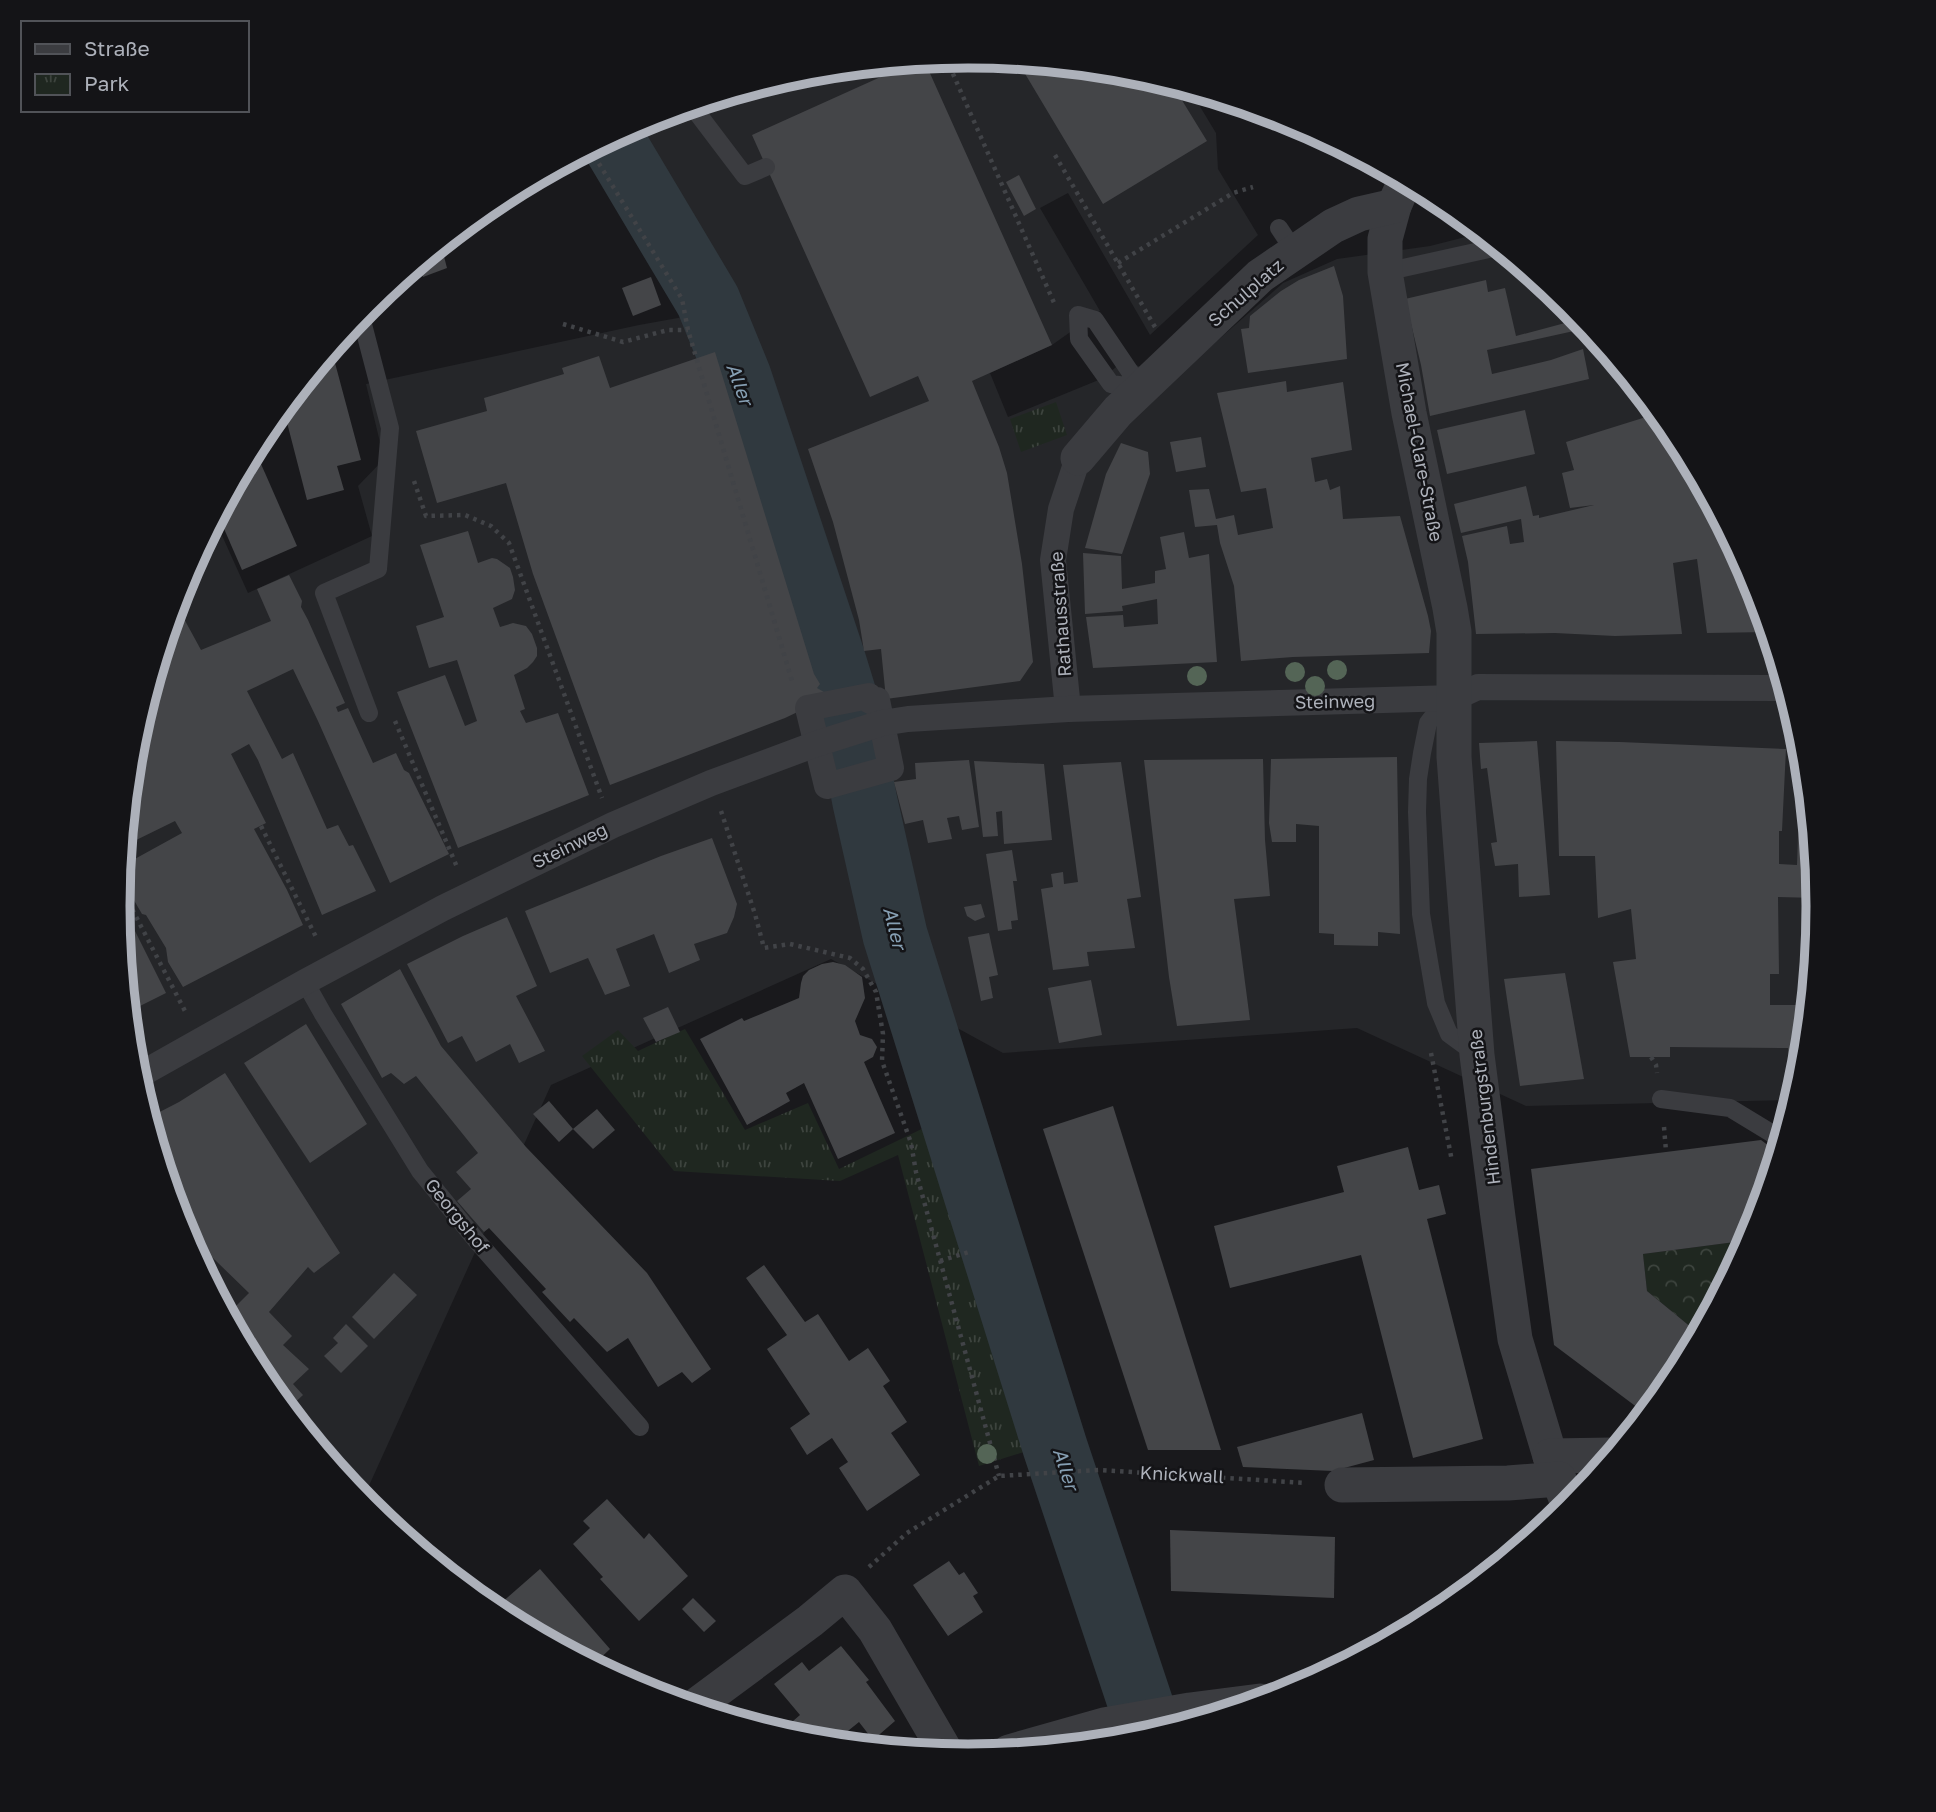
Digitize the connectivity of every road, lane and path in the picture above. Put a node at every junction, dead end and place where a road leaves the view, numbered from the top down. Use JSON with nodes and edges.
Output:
{"nodes":[{"id":1,"x":951,"y":69,"type":"edge"},
{"id":2,"x":698,"y":113,"type":"edge"},
{"id":3,"x":1055,"y":155,"type":"dead end"},
{"id":4,"x":594,"y":156,"type":"edge"},
{"id":5,"x":766,"y":167,"type":"dead end"},
{"id":6,"x":1253,"y":187,"type":"dead end"},
{"id":7,"x":1400,"y":193,"type":"edge"},
{"id":8,"x":1488,"y":249,"type":"edge"},
{"id":9,"x":1118,"y":264,"type":"junction"},
{"id":10,"x":1385,"y":272,"type":"junction"},
{"id":11,"x":1056,"y":307,"type":"dead end"},
{"id":12,"x":563,"y":324,"type":"dead end"},
{"id":13,"x":364,"y":327,"type":"edge"},
{"id":14,"x":688,"y":330,"type":"junction"},
{"id":15,"x":1175,"y":357,"type":"junction"},
{"id":16,"x":1129,"y":400,"type":"joint"},
{"id":17,"x":390,"y":428,"type":"junction"},
{"id":18,"x":1078,"y":458,"type":"joint"},
{"id":19,"x":1777,"y":688,"type":"edge"},
{"id":20,"x":795,"y":691,"type":"dead end"},
{"id":21,"x":1454,"y":698,"type":"junction"},
{"id":22,"x":1068,"y":709,"type":"junction"},
{"id":23,"x":369,"y":713,"type":"joint"},
{"id":24,"x":882,"y":723,"type":"junction"},
{"id":25,"x":816,"y":744,"type":"junction"},
{"id":26,"x":711,"y":783,"type":"junction"},
{"id":27,"x":613,"y":825,"type":"junction"},
{"id":28,"x":261,"y":826,"type":"dead end"},
{"id":29,"x":470,"y":894,"type":"junction"},
{"id":30,"x":130,"y":905,"type":"edge"},
{"id":31,"x":333,"y":967,"type":"junction"},
{"id":32,"x":306,"y":982,"type":"junction"},
{"id":33,"x":201,"y":1042,"type":"junction"},
{"id":34,"x":1478,"y":1055,"type":"junction"},
{"id":35,"x":1651,"y":1057,"type":"dead end"},
{"id":36,"x":1656,"y":1065,"type":"dead end"},
{"id":37,"x":147,"y":1071,"type":"edge"},
{"id":38,"x":1661,"y":1099,"type":"dead end"},
{"id":39,"x":1773,"y":1134,"type":"edge"},
{"id":40,"x":972,"y":1251,"type":"dead end"},
{"id":41,"x":940,"y":1261,"type":"junction"},
{"id":42,"x":640,"y":1427,"type":"dead end"},
{"id":43,"x":1591,"y":1465,"type":"edge"},
{"id":44,"x":999,"y":1476,"type":"junction"},
{"id":45,"x":1559,"y":1481,"type":"edge"},
{"id":46,"x":1342,"y":1485,"type":"joint"},
{"id":47,"x":845,"y":1592,"type":"junction"},
{"id":48,"x":703,"y":1700,"type":"edge"},
{"id":49,"x":1208,"y":1708,"type":"edge"},
{"id":50,"x":1057,"y":1739,"type":"edge"},
{"id":51,"x":941,"y":1743,"type":"edge"}],
"edges":[{"from":1,"to":11,"type":"path"},
{"from":2,"to":5,"type":"lane"},
{"from":3,"to":9,"type":"path"},
{"from":4,"to":14,"type":"path"},
{"from":6,"to":9,"type":"path"},
{"from":7,"to":10,"type":"street","name":"Michael-Clare-Straße"},
{"from":7,"to":15,"type":"street","name":"Schulplatz"},
{"from":8,"to":10,"type":"lane"},
{"from":9,"to":15,"type":"path"},
{"from":10,"to":21,"type":"street","name":"Michael-Clare-Straße"},
{"from":12,"to":14,"type":"path"},
{"from":13,"to":17,"type":"lane"},
{"from":14,"to":20,"type":"path"},
{"from":15,"to":16,"type":"street","name":"Schulplatz"},
{"from":16,"to":18,"type":"street","name":"Rathausstraße"},
{"from":17,"to":23,"type":"lane"},
{"from":17,"to":27,"type":"path"},
{"from":18,"to":22,"type":"street","name":"Rathausstraße"},
{"from":19,"to":21,"type":"street","name":"Steinweg"},
{"from":21,"to":22,"type":"street","name":"Steinweg"},
{"from":21,"to":34,"type":"street","name":"Hindenburgstraße"},
{"from":21,"to":34,"type":"lane"},
{"from":22,"to":24,"type":"street","name":"Steinweg"},
{"from":23,"to":29,"type":"path"},
{"from":24,"to":25,"type":"street","name":"Steinweg"},
{"from":24,"to":25,"type":"street"},
{"from":24,"to":25,"type":"street"},
{"from":25,"to":26,"type":"street","name":"Steinweg"},
{"from":26,"to":27,"type":"street","name":"Steinweg"},
{"from":26,"to":41,"type":"path"},
{"from":27,"to":29,"type":"street","name":"Steinweg"},
{"from":28,"to":31,"type":"path"},
{"from":29,"to":31,"type":"street","name":"Steinweg"},
{"from":30,"to":33,"type":"path"},
{"from":31,"to":32,"type":"street","name":"Steinweg"},
{"from":32,"to":33,"type":"street","name":"Steinweg"},
{"from":32,"to":42,"type":"lane","name":"Georgshof"},
{"from":33,"to":37,"type":"street","name":"Steinweg"},
{"from":34,"to":45,"type":"street","name":"Hindenburgstraße"},
{"from":35,"to":36,"type":"path"},
{"from":38,"to":39,"type":"lane"},
{"from":40,"to":41,"type":"path"},
{"from":41,"to":44,"type":"path"},
{"from":43,"to":45,"type":"street"},
{"from":44,"to":46,"type":"path","name":"Knickwall"},
{"from":44,"to":47,"type":"path","name":"Knickwall"},
{"from":45,"to":46,"type":"street"},
{"from":47,"to":48,"type":"street"},
{"from":47,"to":51,"type":"street"},
{"from":49,"to":50,"type":"street"}]}
